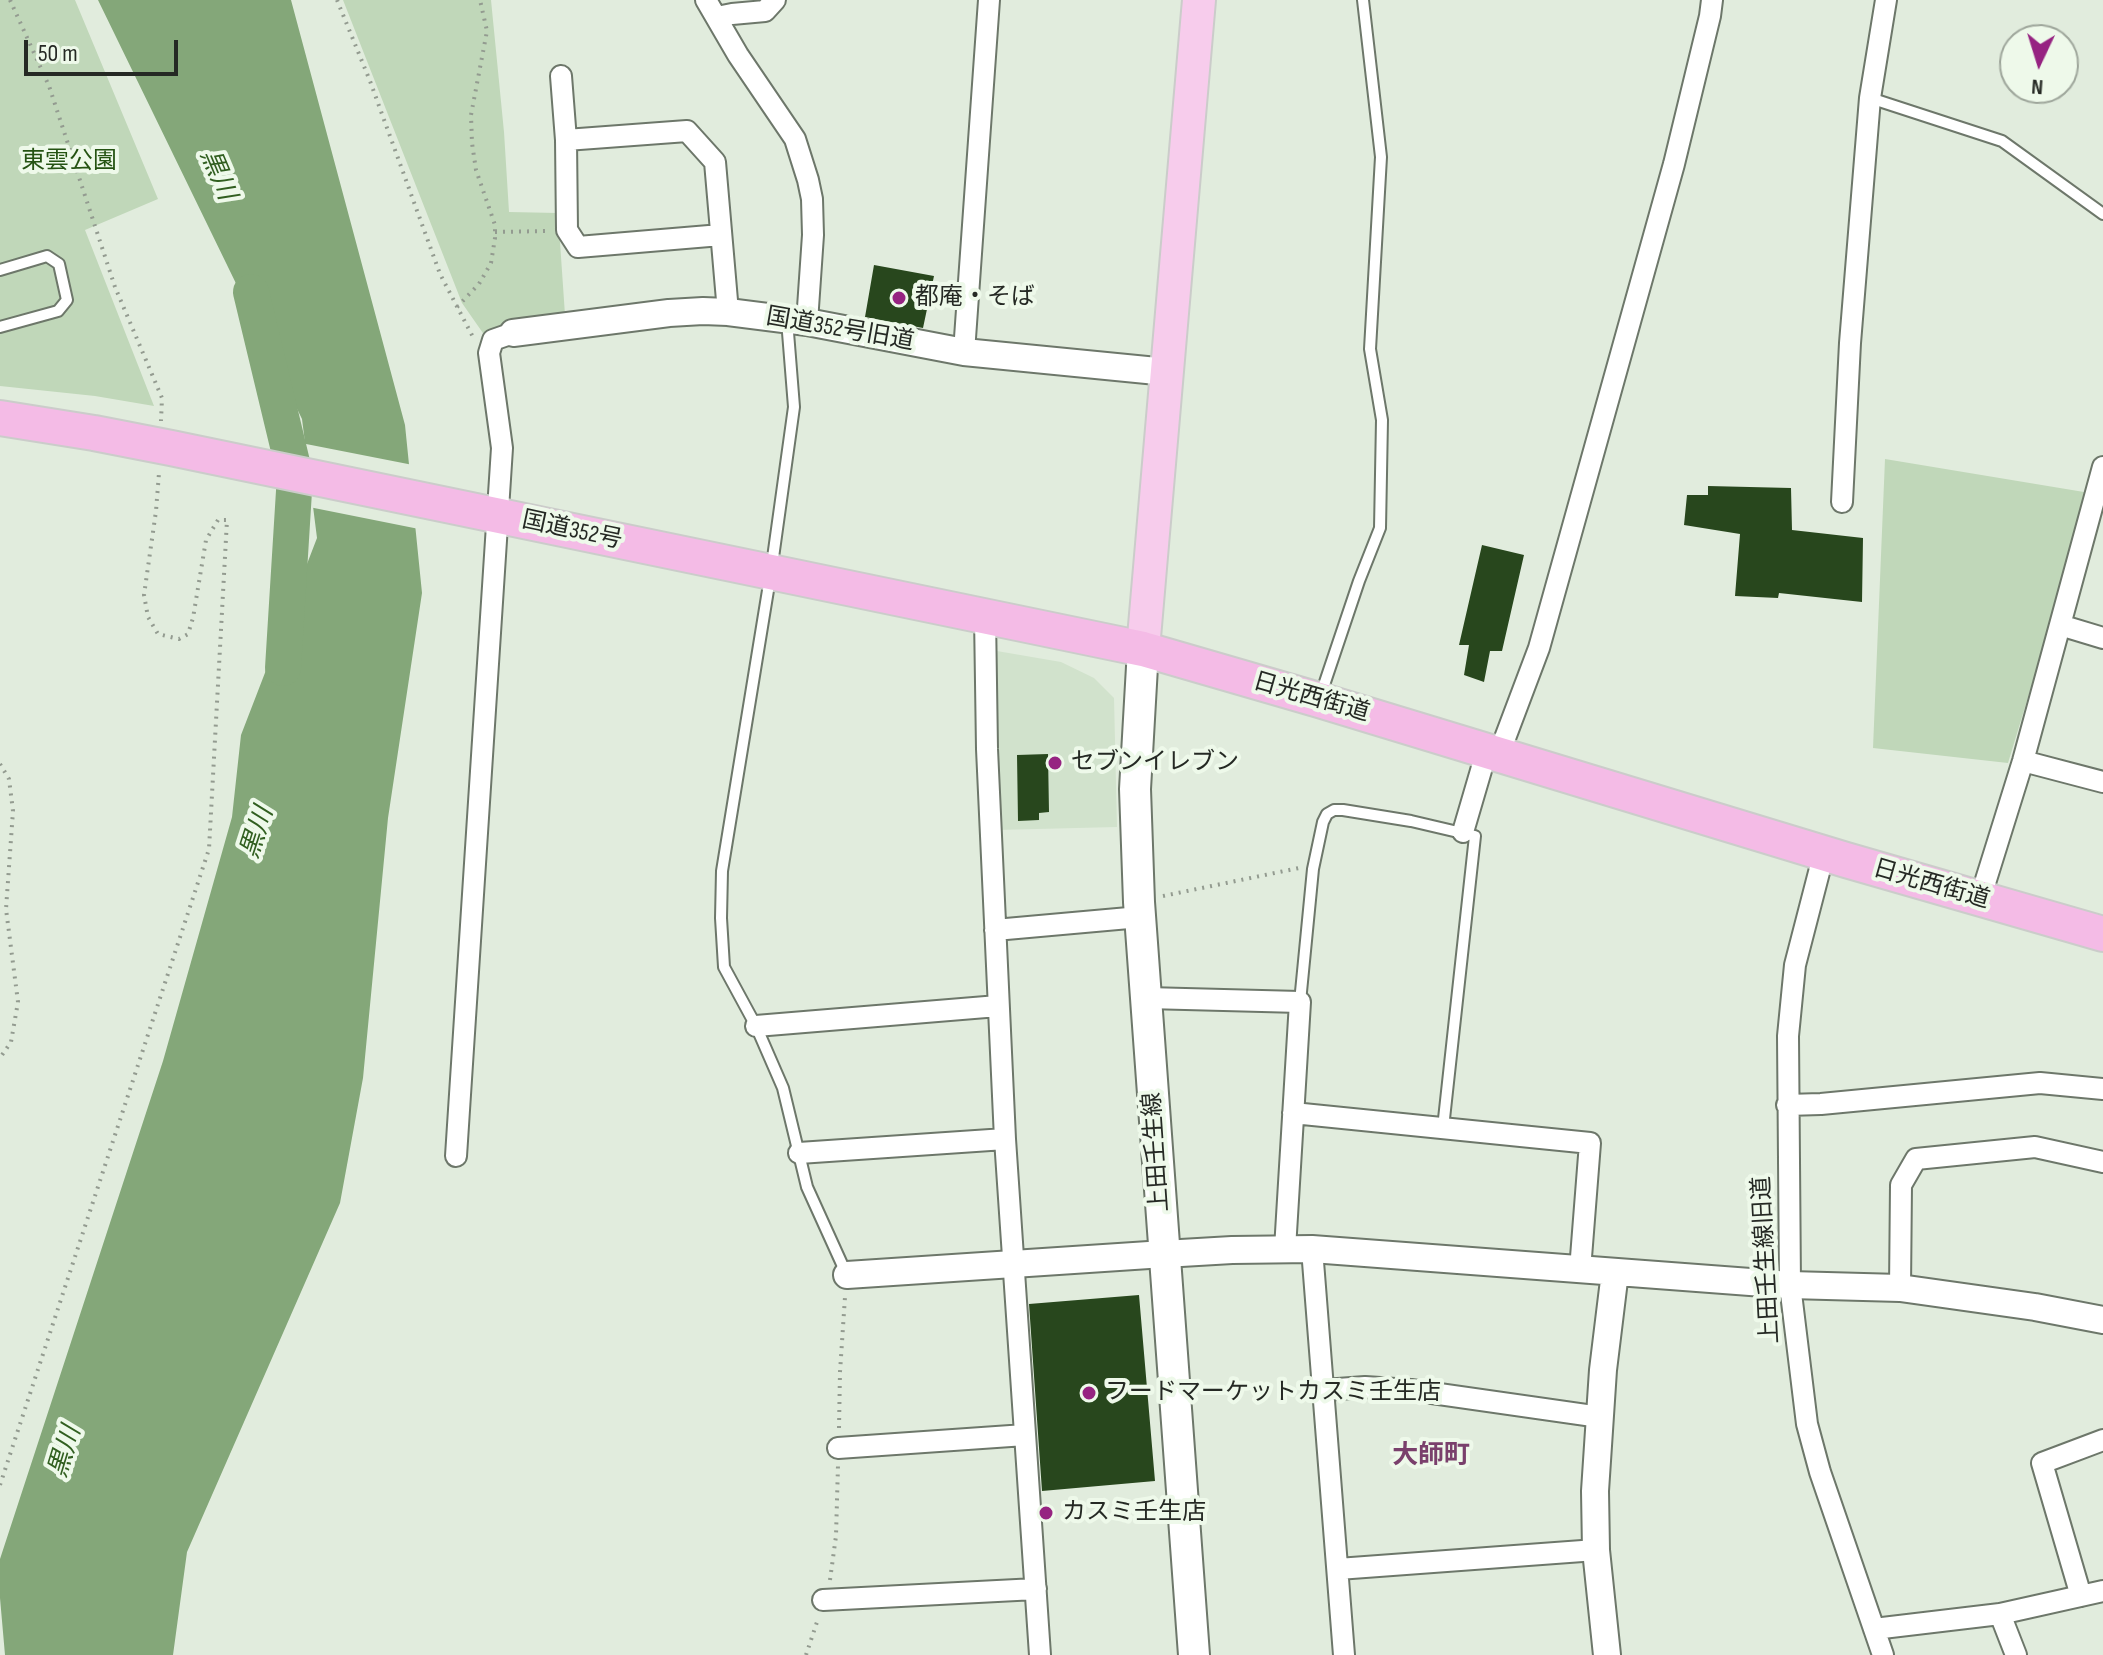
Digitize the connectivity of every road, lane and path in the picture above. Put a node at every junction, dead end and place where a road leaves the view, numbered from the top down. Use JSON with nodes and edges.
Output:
{"nodes":[{"id":1,"x":10,"y":0,"type":"edge"},
{"id":2,"x":337,"y":0,"type":"edge"},
{"id":3,"x":480,"y":0,"type":"edge"},
{"id":4,"x":775,"y":0,"type":"edge"},
{"id":5,"x":989,"y":0,"type":"edge"},
{"id":6,"x":1199,"y":0,"type":"edge"},
{"id":7,"x":1363,"y":0,"type":"edge"},
{"id":8,"x":1712,"y":0,"type":"edge"},
{"id":9,"x":1886,"y":0,"type":"edge"},
{"id":10,"x":712,"y":9,"type":"edge"},
{"id":11,"x":561,"y":76,"type":"dead end"},
{"id":12,"x":1870,"y":98,"type":"junction"},
{"id":13,"x":566,"y":140,"type":"junction"},
{"id":14,"x":2103,"y":214,"type":"edge"},
{"id":15,"x":567,"y":230,"type":"junction"},
{"id":16,"x":495,"y":232,"type":"junction"},
{"id":17,"x":721,"y":235,"type":"junction"},
{"id":18,"x":0,"y":270,"type":"edge"},
{"id":19,"x":457,"y":307,"type":"junction"},
{"id":20,"x":728,"y":312,"type":"junction"},
{"id":21,"x":797,"y":320,"type":"junction"},
{"id":22,"x":0,"y":327,"type":"edge"},
{"id":23,"x":513,"y":333,"type":"joint"},
{"id":24,"x":964,"y":352,"type":"junction"},
{"id":25,"x":489,"y":353,"type":"junction"},
{"id":26,"x":1167,"y":372,"type":"junction"},
{"id":27,"x":0,"y":418,"type":"edge"},
{"id":28,"x":166,"y":447,"type":"junction"},
{"id":29,"x":2103,"y":467,"type":"edge"},
{"id":30,"x":1842,"y":502,"type":"dead end"},
{"id":31,"x":485,"y":513,"type":"junction"},
{"id":32,"x":771,"y":572,"type":"junction"},
{"id":33,"x":985,"y":616,"type":"junction"},
{"id":34,"x":2060,"y":625,"type":"junction"},
{"id":35,"x":2103,"y":638,"type":"edge"},
{"id":36,"x":1143,"y":649,"type":"junction"},
{"id":37,"x":1319,"y":700,"type":"junction"},
{"id":38,"x":1493,"y":752,"type":"junction"},
{"id":39,"x":2023,"y":761,"type":"junction"},
{"id":40,"x":0,"y":764,"type":"edge"},
{"id":41,"x":2103,"y":782,"type":"edge"},
{"id":42,"x":1463,"y":832,"type":"junction"},
{"id":43,"x":1824,"y":853,"type":"junction"},
{"id":44,"x":1313,"y":869,"type":"junction"},
{"id":45,"x":1980,"y":899,"type":"junction"},
{"id":46,"x":1139,"y":909,"type":"junction"},
{"id":47,"x":995,"y":930,"type":"junction"},
{"id":48,"x":2103,"y":934,"type":"edge"},
{"id":49,"x":1147,"y":998,"type":"junction"},
{"id":50,"x":1300,"y":1002,"type":"junction"},
{"id":51,"x":998,"y":1006,"type":"junction"},
{"id":52,"x":756,"y":1026,"type":"junction"},
{"id":53,"x":0,"y":1058,"type":"edge"},
{"id":54,"x":2103,"y":1089,"type":"edge"},
{"id":55,"x":1787,"y":1105,"type":"junction"},
{"id":56,"x":1293,"y":1113,"type":"junction"},
{"id":57,"x":1443,"y":1128,"type":"junction"},
{"id":58,"x":1005,"y":1139,"type":"junction"},
{"id":59,"x":799,"y":1153,"type":"junction"},
{"id":60,"x":456,"y":1156,"type":"dead end"},
{"id":61,"x":2103,"y":1162,"type":"edge"},
{"id":62,"x":1285,"y":1249,"type":"junction"},
{"id":63,"x":1312,"y":1249,"type":"junction"},
{"id":64,"x":1164,"y":1254,"type":"junction"},
{"id":65,"x":1013,"y":1264,"type":"junction"},
{"id":66,"x":1580,"y":1270,"type":"junction"},
{"id":67,"x":1615,"y":1272,"type":"junction"},
{"id":68,"x":847,"y":1275,"type":"joint"},
{"id":69,"x":1790,"y":1285,"type":"junction"},
{"id":70,"x":1900,"y":1288,"type":"junction"},
{"id":71,"x":2103,"y":1320,"type":"edge"},
{"id":72,"x":1324,"y":1390,"type":"junction"},
{"id":73,"x":1600,"y":1417,"type":"junction"},
{"id":74,"x":1025,"y":1435,"type":"junction"},
{"id":75,"x":2103,"y":1440,"type":"edge"},
{"id":76,"x":838,"y":1448,"type":"dead end"},
{"id":77,"x":0,"y":1485,"type":"edge"},
{"id":78,"x":1596,"y":1550,"type":"junction"},
{"id":79,"x":1338,"y":1569,"type":"junction"},
{"id":80,"x":1036,"y":1589,"type":"junction"},
{"id":81,"x":2103,"y":1591,"type":"edge"},
{"id":82,"x":2081,"y":1596,"type":"junction"},
{"id":83,"x":823,"y":1600,"type":"dead end"},
{"id":84,"x":2000,"y":1614,"type":"junction"},
{"id":85,"x":1874,"y":1629,"type":"junction"},
{"id":86,"x":1040,"y":1655,"type":"edge"},
{"id":87,"x":1194,"y":1655,"type":"edge"},
{"id":88,"x":1344,"y":1655,"type":"edge"},
{"id":89,"x":1607,"y":1655,"type":"edge"},
{"id":90,"x":1883,"y":1655,"type":"edge"},
{"id":91,"x":2016,"y":1655,"type":"edge"}],
"edges":[{"from":1,"to":28,"type":"path"},
{"from":2,"to":19,"type":"path"},
{"from":3,"to":16,"type":"path"},
{"from":4,"to":10,"type":"street"},
{"from":5,"to":24,"type":"street"},
{"from":6,"to":26,"type":"main road"},
{"from":7,"to":37,"type":"lane"},
{"from":8,"to":38,"type":"street"},
{"from":9,"to":12,"type":"street"},
{"from":10,"to":21,"type":"street"},
{"from":11,"to":13,"type":"street"},
{"from":12,"to":14,"type":"lane"},
{"from":12,"to":30,"type":"street"},
{"from":13,"to":15,"type":"street"},
{"from":13,"to":17,"type":"street"},
{"from":15,"to":16,"type":"path"},
{"from":15,"to":17,"type":"street"},
{"from":16,"to":19,"type":"path"},
{"from":17,"to":20,"type":"street"},
{"from":18,"to":22,"type":"lane"},
{"from":19,"to":25,"type":"path"},
{"from":20,"to":21,"type":"street","name":"国道352号旧道"},
{"from":20,"to":23,"type":"street","name":"国道352号旧道"},
{"from":21,"to":24,"type":"street","name":"国道352号旧道"},
{"from":21,"to":32,"type":"lane"},
{"from":23,"to":25,"type":"street"},
{"from":24,"to":26,"type":"street","name":"国道352号旧道"},
{"from":25,"to":31,"type":"street"},
{"from":26,"to":36,"type":"main road"},
{"from":27,"to":28,"type":"highway","name":"国道352号"},
{"from":28,"to":31,"type":"highway","name":"国道352号"},
{"from":28,"to":77,"type":"path"},
{"from":29,"to":34,"type":"street"},
{"from":31,"to":32,"type":"highway","name":"国道352号"},
{"from":31,"to":60,"type":"street"},
{"from":32,"to":33,"type":"highway","name":"国道352号"},
{"from":32,"to":52,"type":"lane"},
{"from":33,"to":36,"type":"highway","name":"国道352号"},
{"from":33,"to":47,"type":"street"},
{"from":34,"to":35,"type":"street"},
{"from":34,"to":39,"type":"street"},
{"from":36,"to":37,"type":"highway","name":"日光西街道"},
{"from":36,"to":46,"type":"main road","name":"上田壬生線"},
{"from":37,"to":38,"type":"highway","name":"日光西街道"},
{"from":38,"to":42,"type":"street"},
{"from":38,"to":43,"type":"highway","name":"日光西街道"},
{"from":39,"to":41,"type":"street"},
{"from":39,"to":45,"type":"street"},
{"from":40,"to":53,"type":"path"},
{"from":42,"to":44,"type":"lane"},
{"from":42,"to":57,"type":"lane"},
{"from":43,"to":45,"type":"highway","name":"日光西街道"},
{"from":43,"to":55,"type":"street","name":"上田壬生線旧道"},
{"from":44,"to":46,"type":"path"},
{"from":44,"to":50,"type":"lane"},
{"from":45,"to":48,"type":"highway","name":"日光西街道"},
{"from":46,"to":47,"type":"street"},
{"from":46,"to":49,"type":"main road","name":"上田壬生線"},
{"from":47,"to":51,"type":"street"},
{"from":49,"to":50,"type":"street"},
{"from":49,"to":64,"type":"main road","name":"上田壬生線"},
{"from":50,"to":56,"type":"street"},
{"from":51,"to":52,"type":"street"},
{"from":51,"to":58,"type":"street"},
{"from":52,"to":59,"type":"lane"},
{"from":54,"to":55,"type":"street"},
{"from":55,"to":69,"type":"street","name":"上田壬生線旧道"},
{"from":56,"to":57,"type":"street"},
{"from":56,"to":62,"type":"street"},
{"from":57,"to":66,"type":"street"},
{"from":58,"to":59,"type":"street"},
{"from":58,"to":65,"type":"street"},
{"from":59,"to":68,"type":"lane"},
{"from":61,"to":70,"type":"street"},
{"from":62,"to":63,"type":"street"},
{"from":62,"to":64,"type":"street"},
{"from":63,"to":66,"type":"street"},
{"from":63,"to":72,"type":"street"},
{"from":64,"to":65,"type":"street"},
{"from":64,"to":87,"type":"main road","name":"上田壬生線"},
{"from":65,"to":68,"type":"street"},
{"from":65,"to":74,"type":"street"},
{"from":66,"to":67,"type":"street"},
{"from":67,"to":69,"type":"street"},
{"from":67,"to":73,"type":"street"},
{"from":69,"to":70,"type":"street"},
{"from":69,"to":85,"type":"street","name":"上田壬生線旧道"},
{"from":70,"to":71,"type":"street"},
{"from":72,"to":73,"type":"street"},
{"from":72,"to":79,"type":"street"},
{"from":73,"to":78,"type":"street"},
{"from":74,"to":76,"type":"street"},
{"from":74,"to":80,"type":"street"},
{"from":75,"to":82,"type":"street"},
{"from":78,"to":79,"type":"street"},
{"from":78,"to":89,"type":"street"},
{"from":79,"to":88,"type":"street"},
{"from":80,"to":83,"type":"street"},
{"from":80,"to":86,"type":"street"},
{"from":81,"to":82,"type":"street"},
{"from":82,"to":84,"type":"street"},
{"from":84,"to":85,"type":"street"},
{"from":84,"to":91,"type":"street"},
{"from":85,"to":90,"type":"street","name":"上田壬生線旧道"}]}
